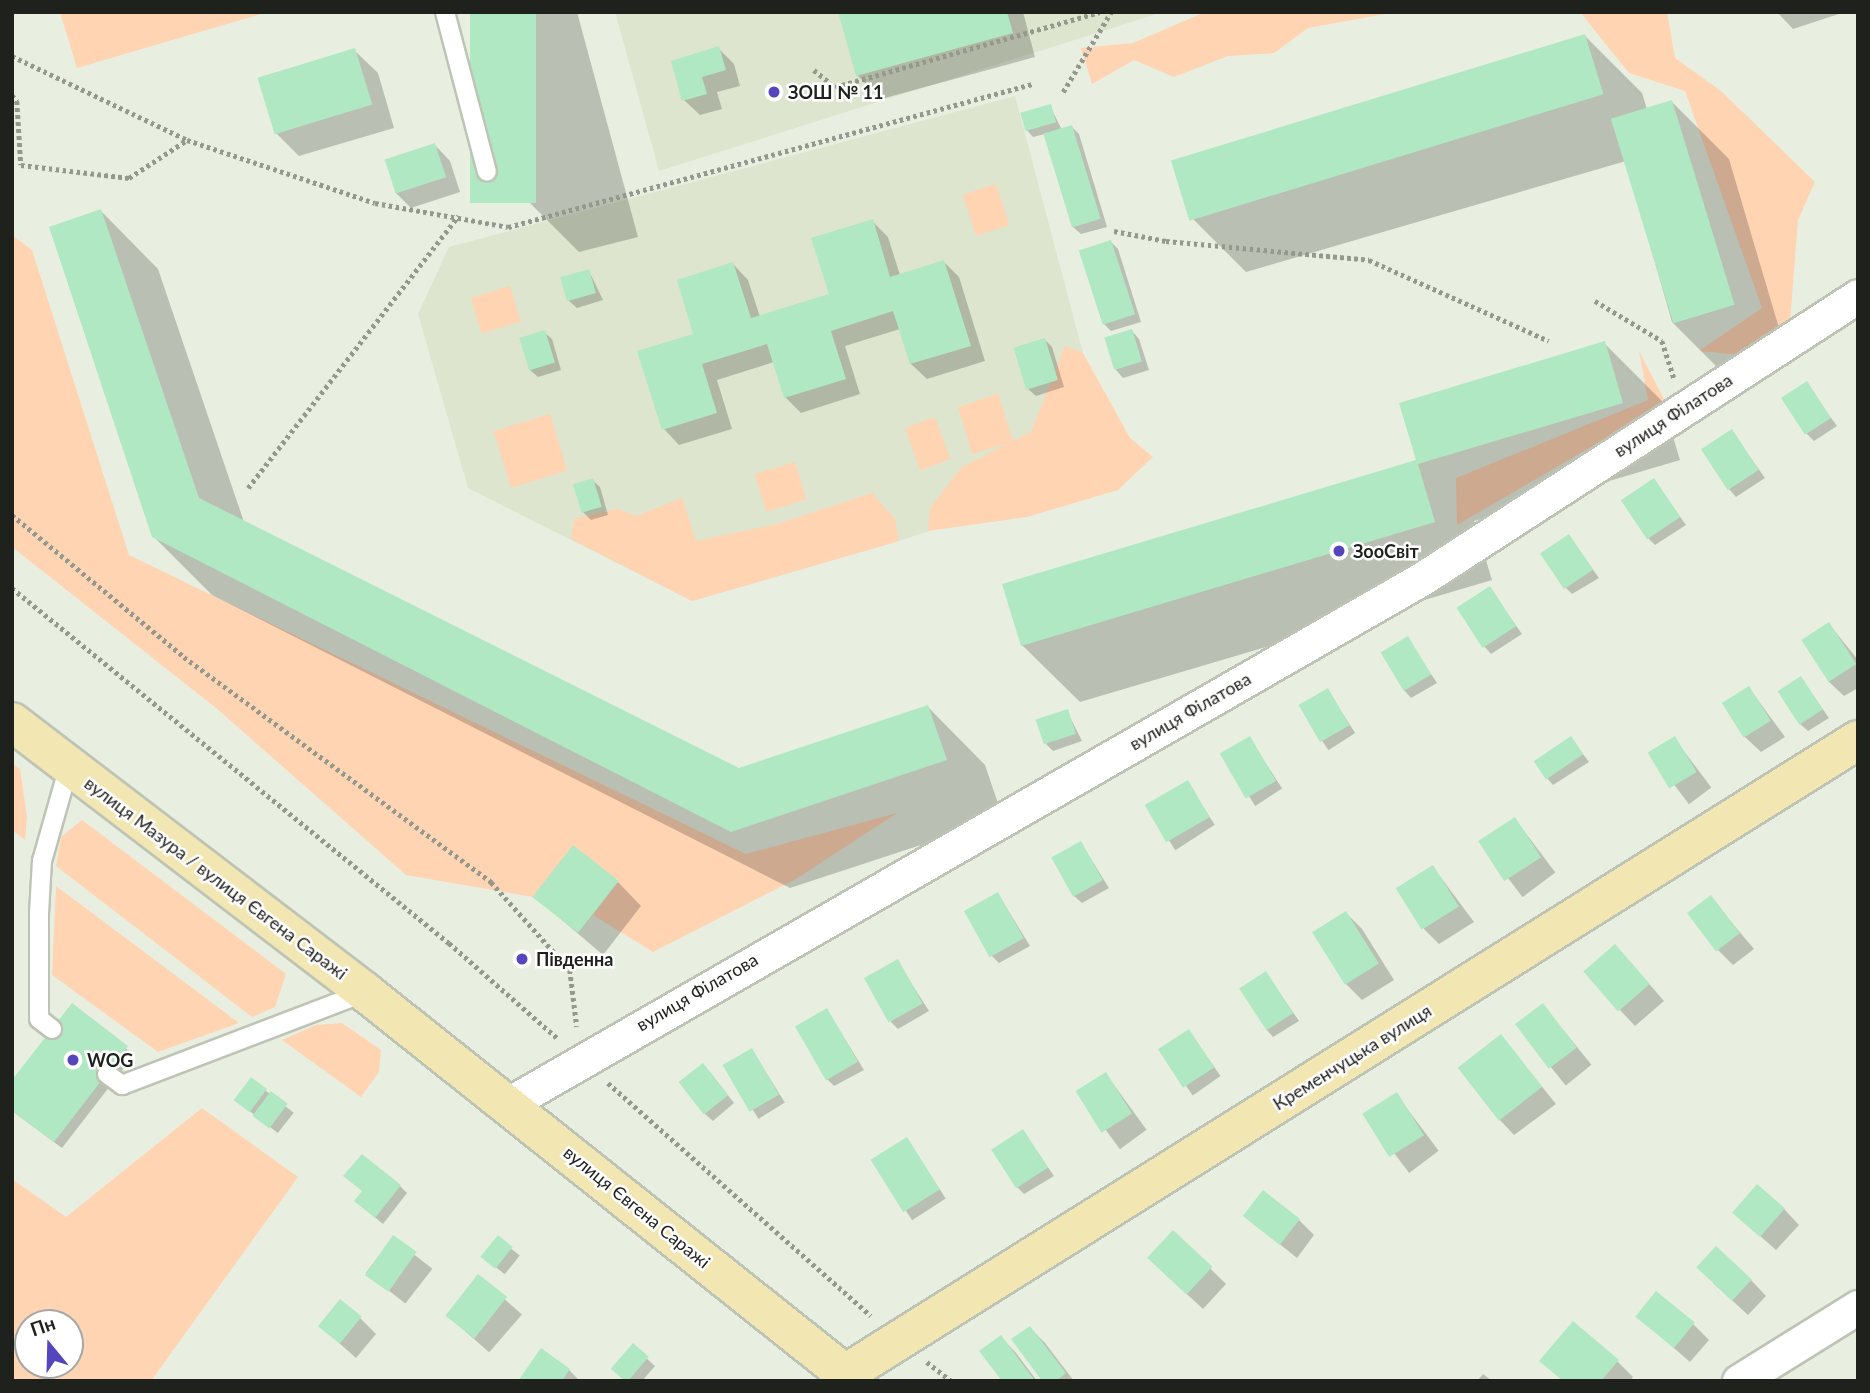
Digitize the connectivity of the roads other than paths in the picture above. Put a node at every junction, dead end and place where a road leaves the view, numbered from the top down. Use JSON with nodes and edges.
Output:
{"nodes":[{"id":1,"x":445,"y":12,"type":"edge"},
{"id":2,"x":486,"y":172,"type":"dead end"},
{"id":3,"x":1858,"y":296,"type":"edge"},
{"id":4,"x":12,"y":722,"type":"edge"},
{"id":5,"x":1858,"y":740,"type":"edge"},
{"id":6,"x":69,"y":766,"type":"junction"},
{"id":7,"x":365,"y":992,"type":"junction"},
{"id":8,"x":52,"y":1029,"type":"dead end"},
{"id":9,"x":419,"y":1036,"type":"joint"},
{"id":10,"x":107,"y":1074,"type":"dead end"},
{"id":11,"x":508,"y":1104,"type":"junction"},
{"id":12,"x":1858,"y":1307,"type":"edge"},
{"id":13,"x":850,"y":1377,"type":"edge"},
{"id":14,"x":1739,"y":1381,"type":"edge"}],
"edges":[{"from":1,"to":2,"type":"lane"},
{"from":3,"to":11,"type":"street","name":"вулиця Філатова"},
{"from":4,"to":6,"type":"street","name":"вулиця Мазура / вулиця Євгена Саражі"},
{"from":5,"to":13,"type":"street","name":"Кременчуцька вулиця"},
{"from":6,"to":7,"type":"street","name":"вулиця Мазура / вулиця Євгена Саражі"},
{"from":6,"to":8,"type":"lane"},
{"from":7,"to":9,"type":"street","name":"вулиця Мазура / вулиця Євгена Саражі"},
{"from":7,"to":10,"type":"lane"},
{"from":9,"to":11,"type":"street","name":"вулиця Євгена Саражі"},
{"from":11,"to":13,"type":"street","name":"вулиця Євгена Саражі"},
{"from":12,"to":14,"type":"street"}]}
